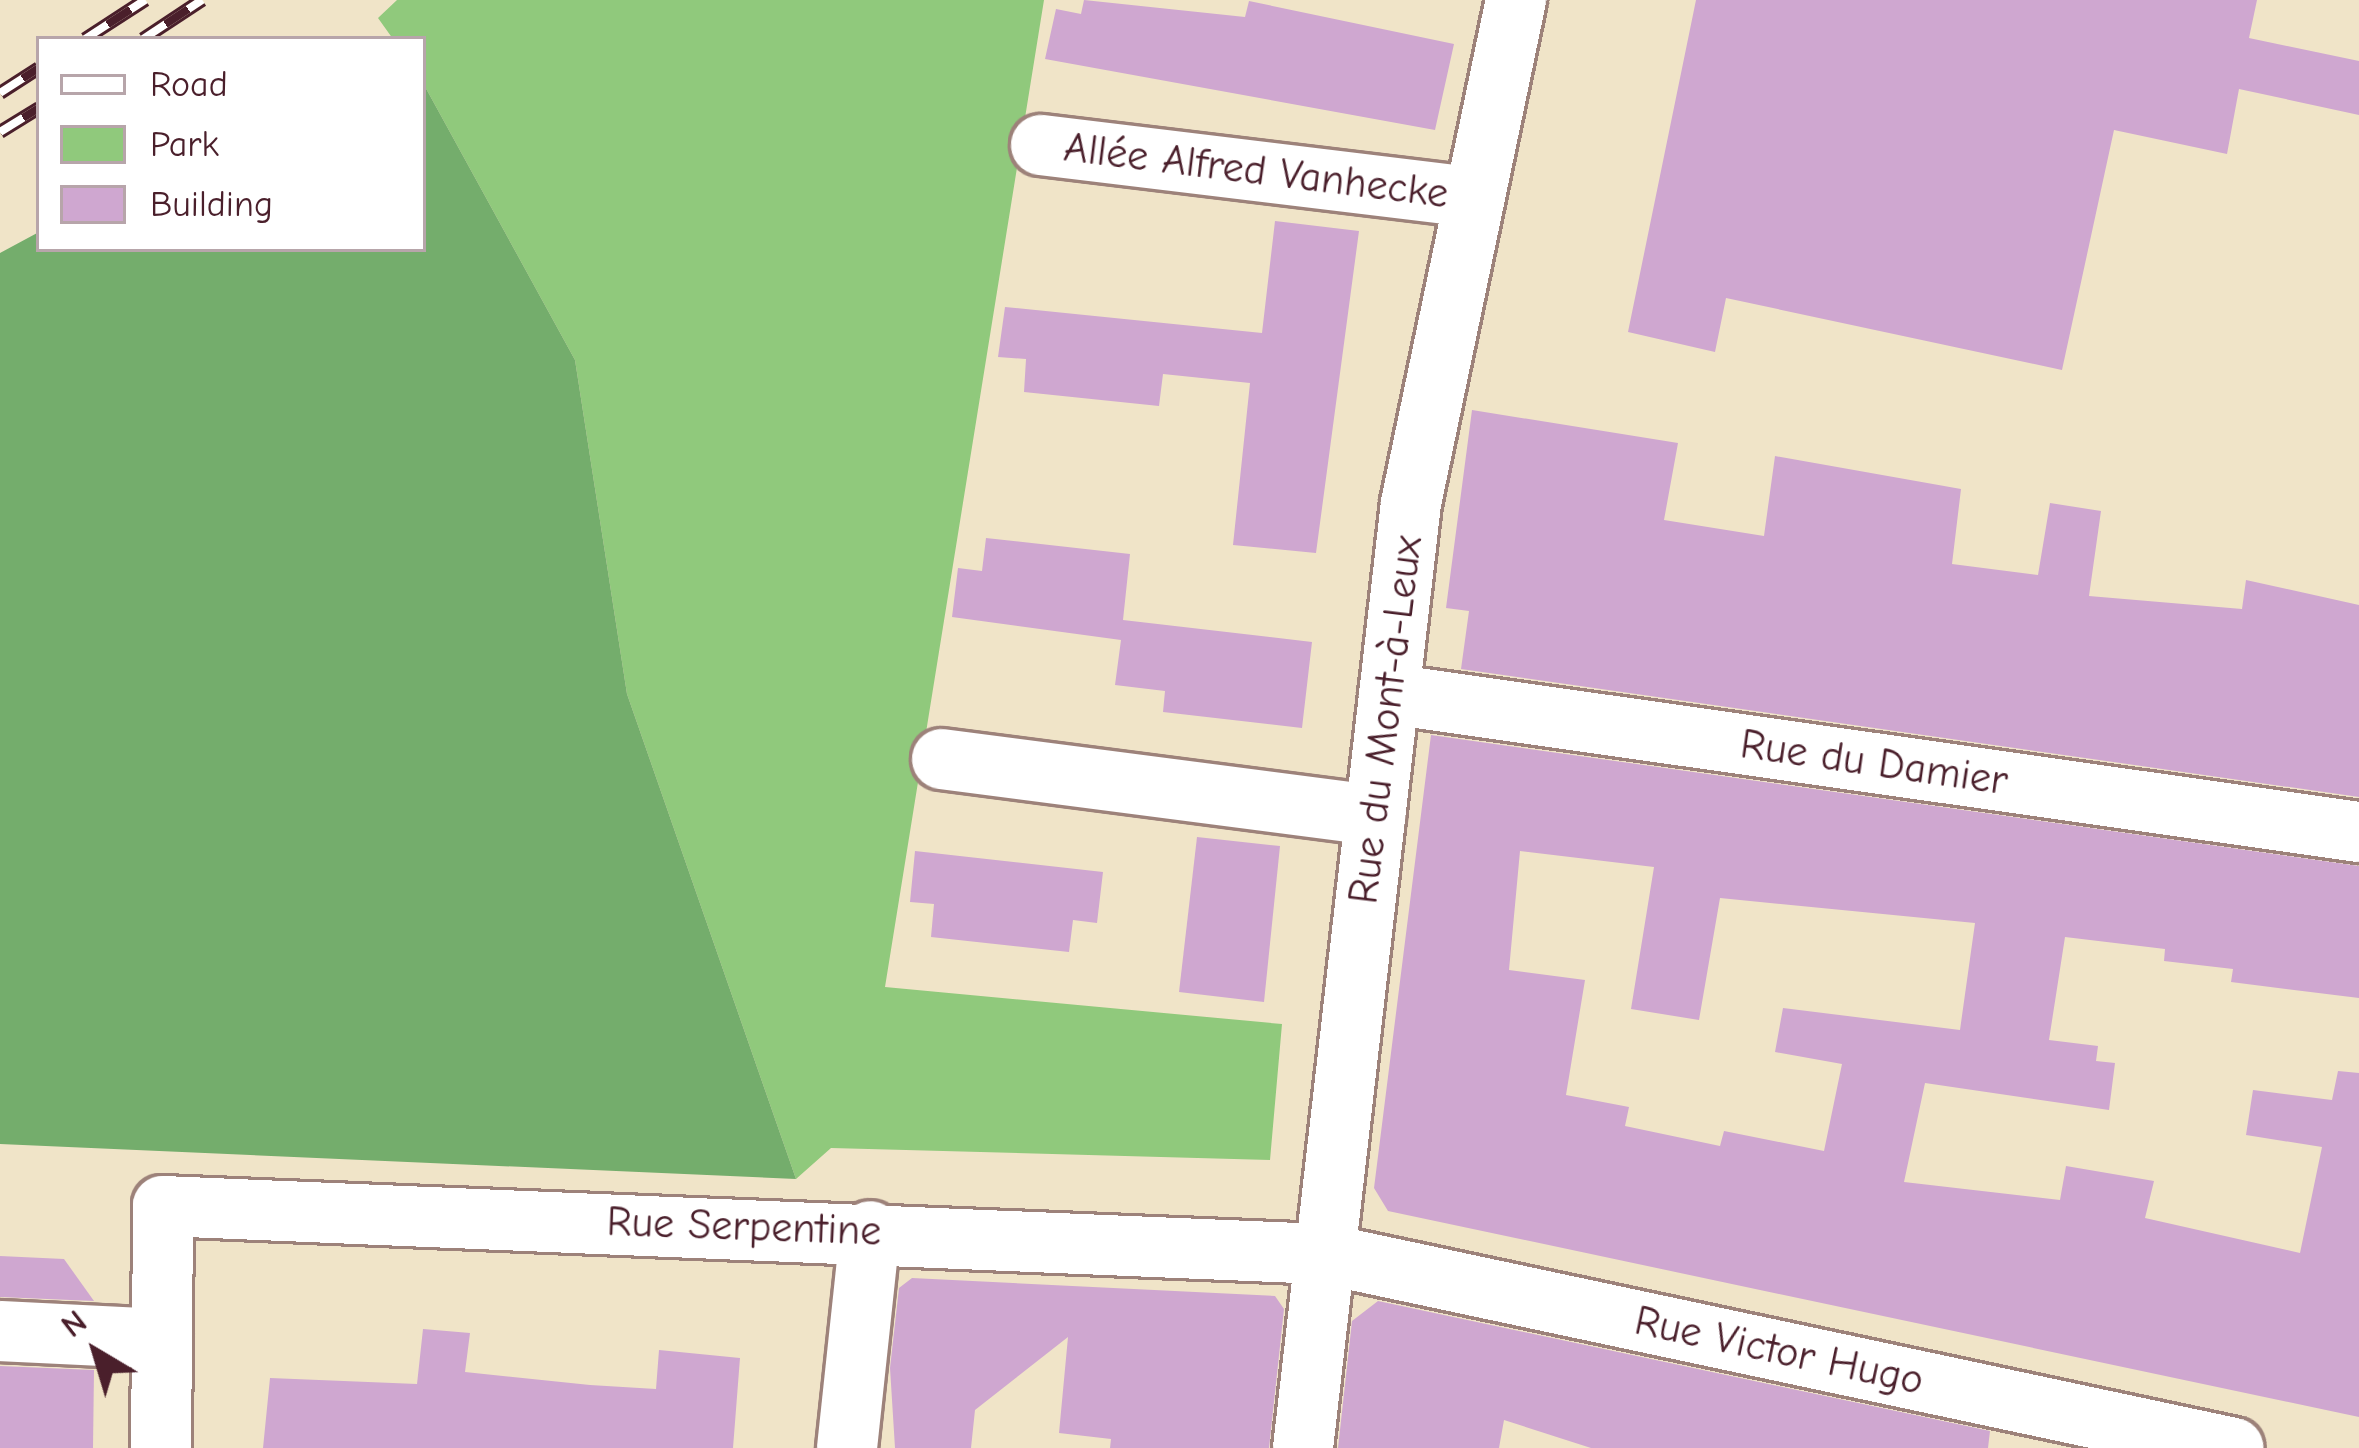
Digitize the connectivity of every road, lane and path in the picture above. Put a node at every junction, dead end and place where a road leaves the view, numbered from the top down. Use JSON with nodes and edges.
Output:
{"nodes":[{"id":1,"x":1516,"y":0,"type":"edge"},
{"id":2,"x":1041,"y":145,"type":"dead end"},
{"id":3,"x":1470,"y":197,"type":"junction"},
{"id":4,"x":1389,"y":694,"type":"junction"},
{"id":5,"x":942,"y":759,"type":"dead end"},
{"id":6,"x":1375,"y":815,"type":"junction"},
{"id":7,"x":2359,"y":832,"type":"edge"},
{"id":8,"x":870,"y":1231,"type":"junction"},
{"id":9,"x":1325,"y":1254,"type":"junction"},
{"id":10,"x":0,"y":1331,"type":"edge"},
{"id":11,"x":162,"y":1339,"type":"junction"},
{"id":12,"x":161,"y":1448,"type":"edge"},
{"id":13,"x":847,"y":1448,"type":"edge"},
{"id":14,"x":1303,"y":1448,"type":"edge"},
{"id":15,"x":2234,"y":1448,"type":"edge"}],
"edges":[{"from":1,"to":3,"type":"street","name":"Rue du Mont-à-Leux"},
{"from":2,"to":3,"type":"street","name":"Allée Alfred Vanhecke"},
{"from":3,"to":4,"type":"street","name":"Rue du Mont-à-Leux"},
{"from":4,"to":6,"type":"street","name":"Rue du Mont-à-Leux"},
{"from":4,"to":7,"type":"street","name":"Rue du Damier"},
{"from":5,"to":6,"type":"street"},
{"from":6,"to":9,"type":"street","name":"Rue du Mont-à-Leux"},
{"from":8,"to":9,"type":"street","name":"Rue Serpentine"},
{"from":8,"to":11,"type":"street","name":"Rue Serpentine"},
{"from":8,"to":13,"type":"street"},
{"from":9,"to":14,"type":"street","name":"Rue du Mont-à-Leux"},
{"from":9,"to":15,"type":"street","name":"Rue Victor Hugo"},
{"from":10,"to":11,"type":"street"},
{"from":11,"to":12,"type":"street"}]}
